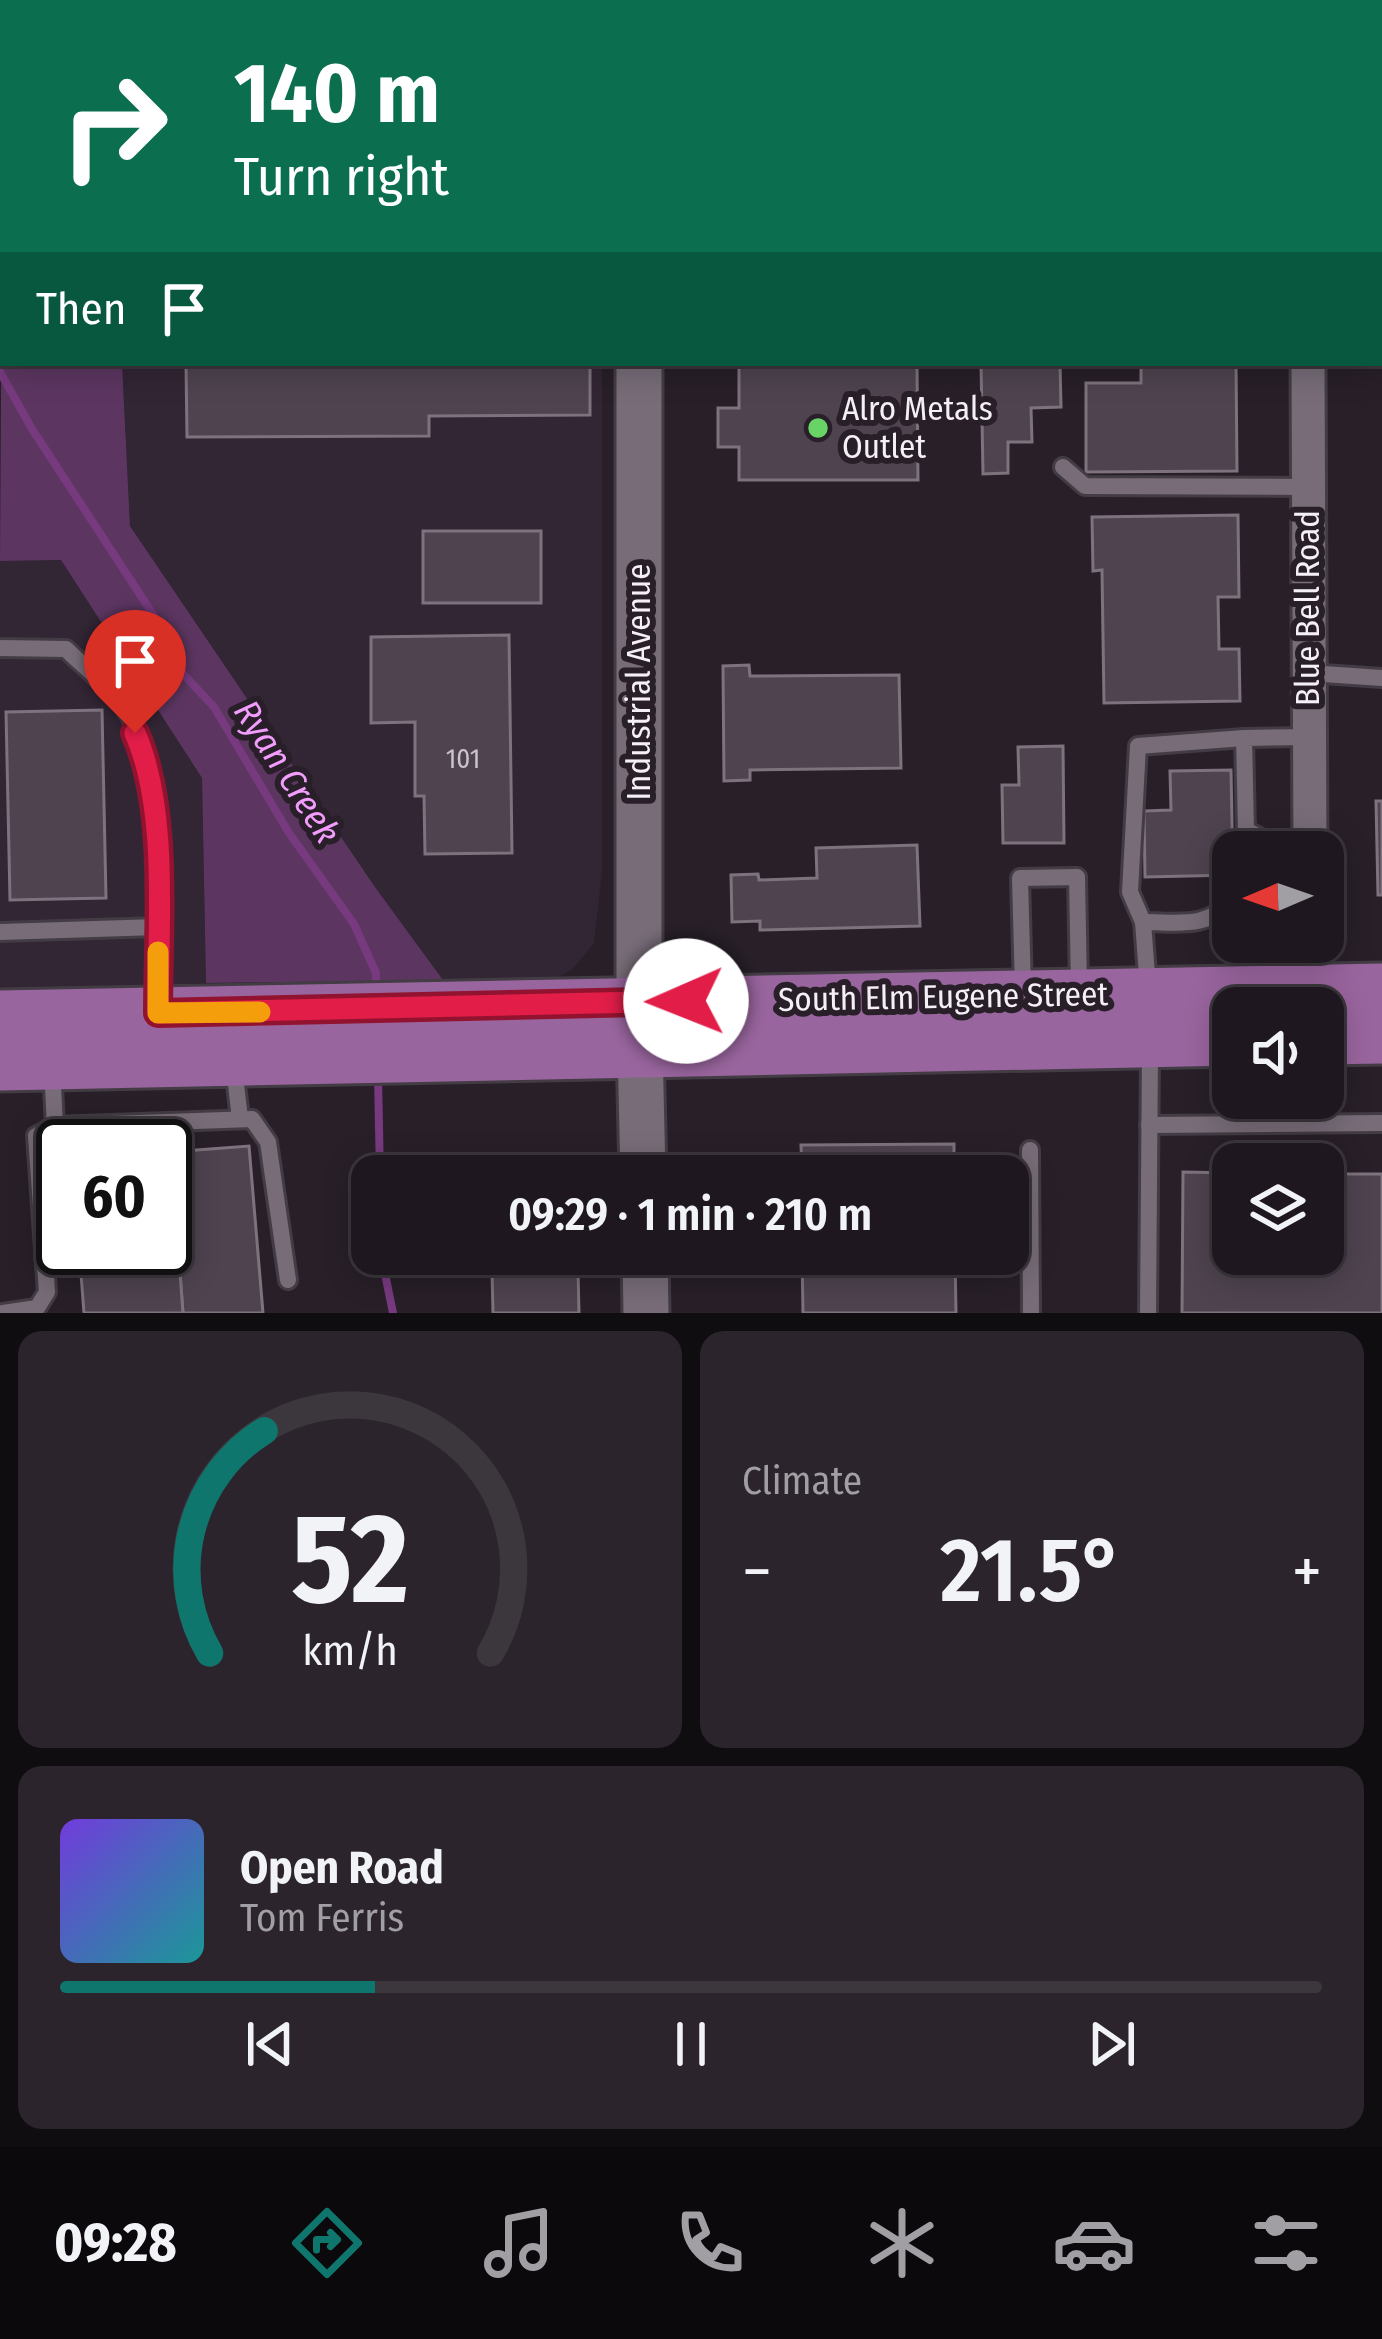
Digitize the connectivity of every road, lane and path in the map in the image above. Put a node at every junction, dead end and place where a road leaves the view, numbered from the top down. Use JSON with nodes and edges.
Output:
{"nodes":[{"id":1,"x":639,"y":366,"type":"edge"},
{"id":2,"x":1308,"y":366,"type":"edge"},
{"id":3,"x":1064,"y":467,"type":"dead end"},
{"id":4,"x":1308,"y":487,"type":"junction"},
{"id":5,"x":0,"y":648,"type":"edge"},
{"id":6,"x":1309,"y":673,"type":"junction"},
{"id":7,"x":1382,"y":678,"type":"edge"},
{"id":8,"x":1309,"y":737,"type":"junction"},
{"id":9,"x":1244,"y":738,"type":"junction"},
{"id":10,"x":1248,"y":831,"type":"edge"},
{"id":11,"x":1310,"y":831,"type":"edge"},
{"id":12,"x":1212,"y":918,"type":"edge"},
{"id":13,"x":1143,"y":922,"type":"junction"},
{"id":14,"x":158,"y":927,"type":"junction"},
{"id":15,"x":0,"y":932,"type":"edge"},
{"id":16,"x":1382,"y":989,"type":"edge"},
{"id":17,"x":1344,"y":992,"type":"edge"},
{"id":18,"x":1212,"y":1009,"type":"edge"},
{"id":19,"x":158,"y":1013,"type":"junction"},
{"id":20,"x":1344,"y":1014,"type":"edge"},
{"id":21,"x":0,"y":1016,"type":"edge"},
{"id":22,"x":1149,"y":1018,"type":"junction"},
{"id":23,"x":1080,"y":1020,"type":"junction"},
{"id":24,"x":1023,"y":1021,"type":"junction"},
{"id":25,"x":640,"y":1026,"type":"junction"},
{"id":26,"x":1212,"y":1034,"type":"edge"},
{"id":27,"x":1382,"y":1037,"type":"edge"},
{"id":28,"x":264,"y":1042,"type":"junction"},
{"id":29,"x":52,"y":1063,"type":"junction"},
{"id":30,"x":0,"y":1064,"type":"edge"},
{"id":31,"x":56,"y":1119,"type":"edge"},
{"id":32,"x":240,"y":1119,"type":"junction"},
{"id":33,"x":192,"y":1121,"type":"edge"},
{"id":34,"x":1382,"y":1123,"type":"edge"},
{"id":35,"x":1150,"y":1125,"type":"junction"},
{"id":36,"x":1030,"y":1150,"type":"dead end"},
{"id":37,"x":643,"y":1155,"type":"edge"},
{"id":38,"x":46,"y":1275,"type":"edge"},
{"id":39,"x":645,"y":1275,"type":"edge"},
{"id":40,"x":288,"y":1280,"type":"dead end"},
{"id":41,"x":3,"y":1313,"type":"edge"},
{"id":42,"x":646,"y":1313,"type":"edge"},
{"id":43,"x":1031,"y":1313,"type":"edge"},
{"id":44,"x":1148,"y":1313,"type":"edge"}],
"edges":[{"from":1,"to":25,"type":"main road","name":"Industrial Avenue"},
{"from":2,"to":4,"type":"street","name":"Blue Bell Road"},
{"from":3,"to":4,"type":"lane"},
{"from":4,"to":6,"type":"street","name":"Blue Bell Road"},
{"from":5,"to":14,"type":"lane"},
{"from":6,"to":7,"type":"lane"},
{"from":6,"to":8,"type":"street","name":"Blue Bell Road"},
{"from":8,"to":9,"type":"lane"},
{"from":8,"to":11,"type":"street","name":"Blue Bell Road"},
{"from":9,"to":10,"type":"lane"},
{"from":9,"to":13,"type":"lane"},
{"from":12,"to":13,"type":"lane"},
{"from":13,"to":22,"type":"lane"},
{"from":14,"to":15,"type":"lane"},
{"from":14,"to":19,"type":"lane"},
{"from":16,"to":17,"type":"main road","name":"South Elm Eugene Street"},
{"from":18,"to":22,"type":"main road","name":"South Elm Eugene Street"},
{"from":19,"to":21,"type":"main road","name":"South Elm Eugene Street"},
{"from":19,"to":28,"type":"main road","name":"South Elm Eugene Street"},
{"from":20,"to":27,"type":"main road","name":"South Elm Eugene Street"},
{"from":22,"to":23,"type":"main road","name":"South Elm Eugene Street"},
{"from":22,"to":26,"type":"main road","name":"South Elm Eugene Street"},
{"from":22,"to":35,"type":"lane"},
{"from":23,"to":24,"type":"main road","name":"South Elm Eugene Street"},
{"from":23,"to":24,"type":"lane"},
{"from":24,"to":25,"type":"main road","name":"South Elm Eugene Street"},
{"from":25,"to":28,"type":"main road","name":"South Elm Eugene Street"},
{"from":25,"to":37,"type":"main road","name":"Industrial Avenue"},
{"from":28,"to":29,"type":"main road","name":"South Elm Eugene Street"},
{"from":28,"to":32,"type":"lane"},
{"from":29,"to":30,"type":"main road","name":"South Elm Eugene Street"},
{"from":29,"to":31,"type":"lane"},
{"from":32,"to":33,"type":"lane"},
{"from":32,"to":40,"type":"lane"},
{"from":34,"to":35,"type":"lane"},
{"from":35,"to":44,"type":"lane"},
{"from":36,"to":43,"type":"lane"},
{"from":38,"to":41,"type":"lane"},
{"from":39,"to":42,"type":"main road"}]}
